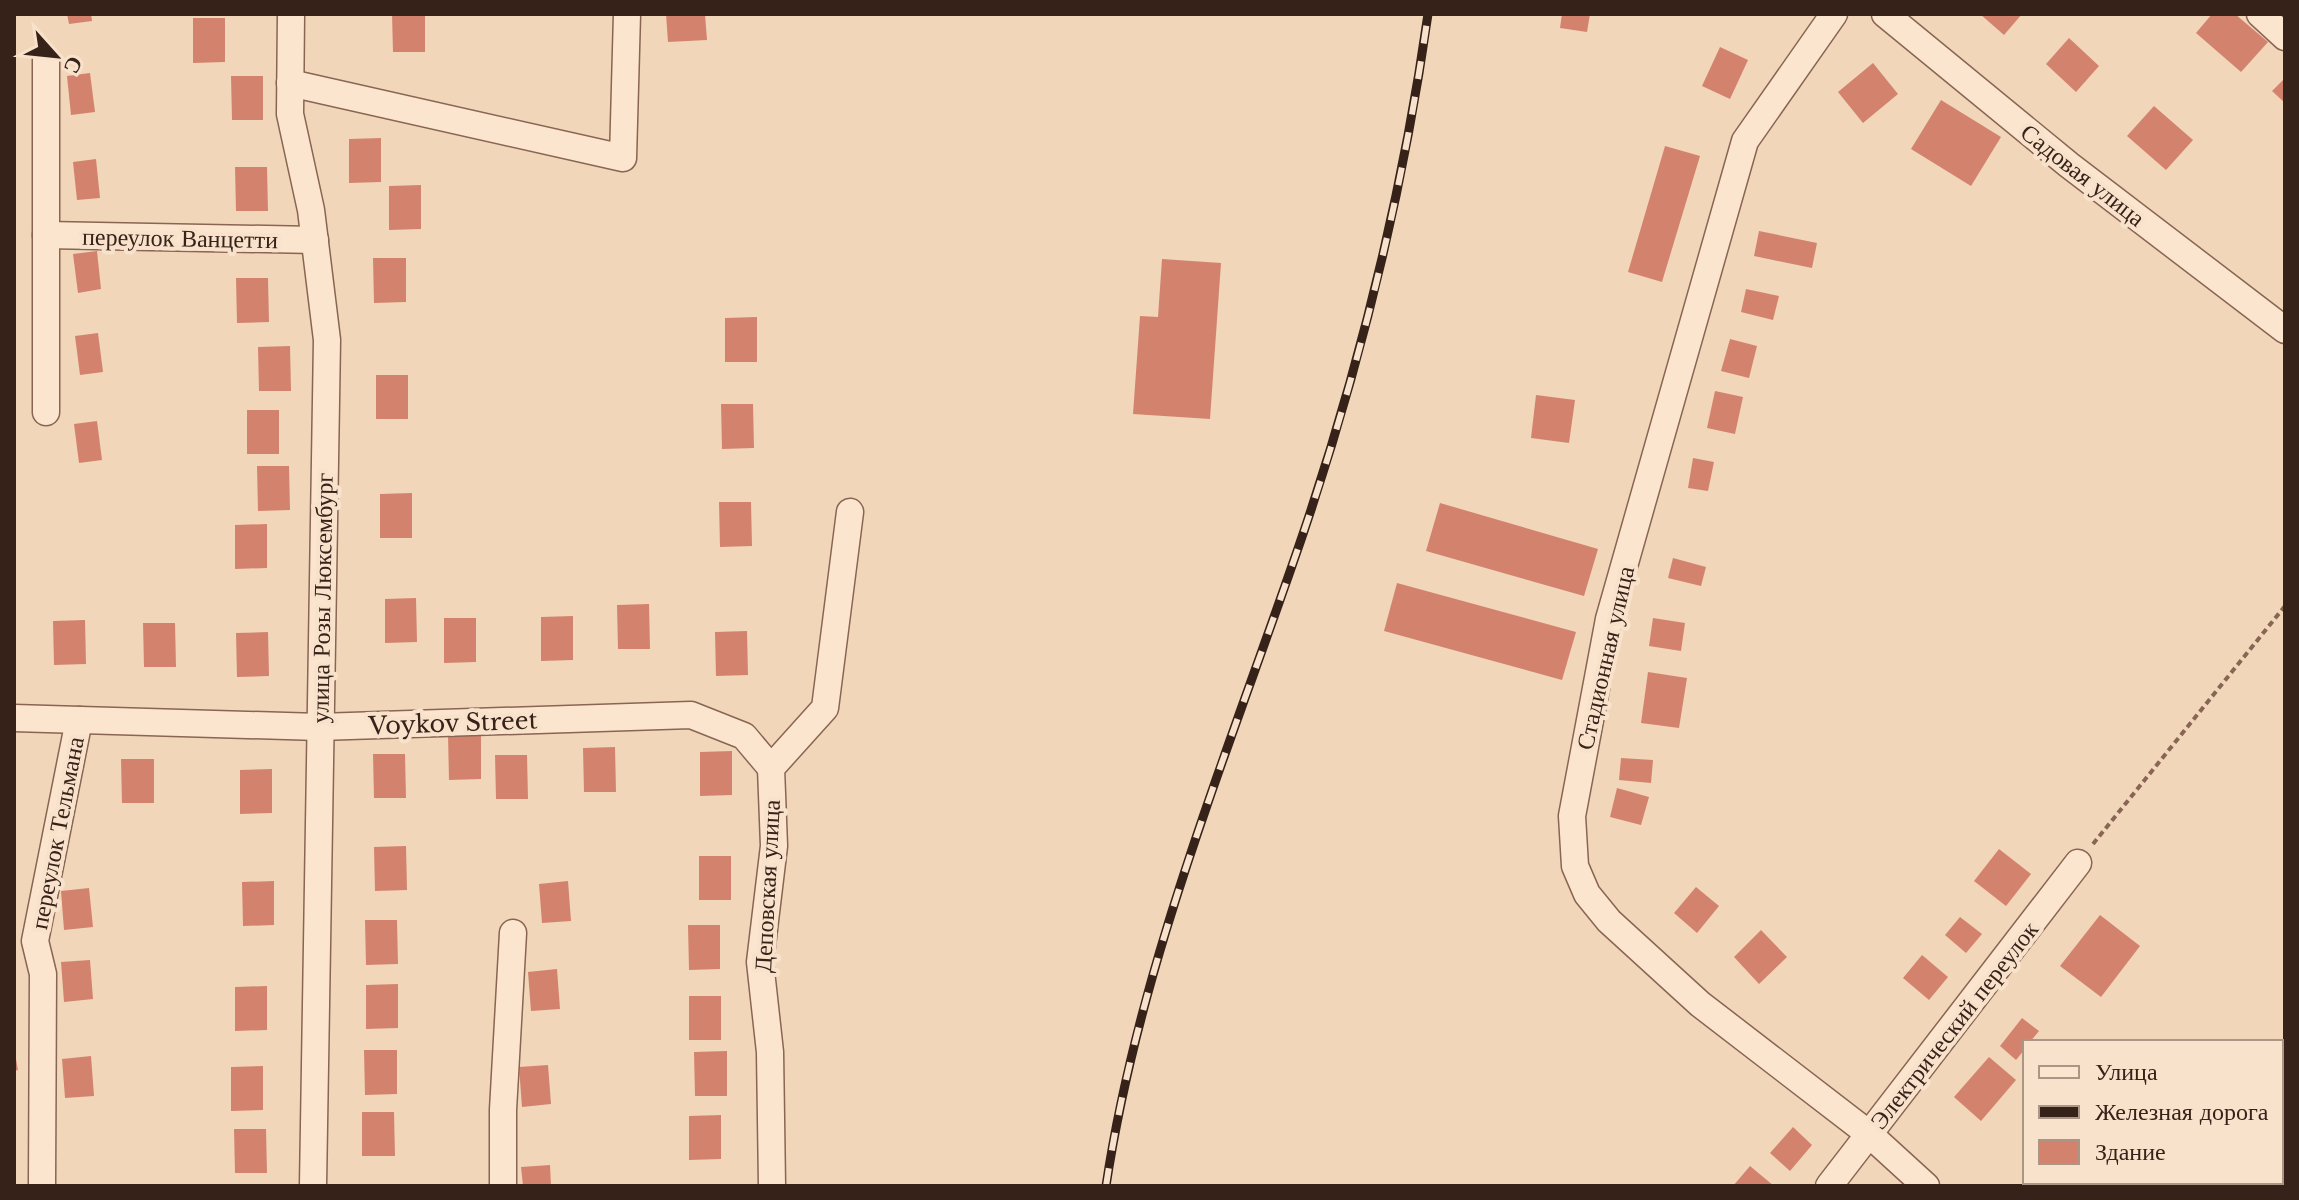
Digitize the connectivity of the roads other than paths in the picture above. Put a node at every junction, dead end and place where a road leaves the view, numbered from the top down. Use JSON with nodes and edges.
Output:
{"nodes":[{"id":1,"x":291,"y":14,"type":"edge"},
{"id":2,"x":627,"y":14,"type":"edge"},
{"id":3,"x":1834,"y":14,"type":"edge"},
{"id":4,"x":1885,"y":14,"type":"edge"},
{"id":5,"x":2260,"y":14,"type":"edge"},
{"id":6,"x":2285,"y":37,"type":"edge"},
{"id":7,"x":46,"y":60,"type":"dead end"},
{"id":8,"x":290,"y":83,"type":"junction"},
{"id":9,"x":46,"y":235,"type":"junction"},
{"id":10,"x":315,"y":240,"type":"junction"},
{"id":11,"x":2285,"y":330,"type":"edge"},
{"id":12,"x":46,"y":412,"type":"dead end"},
{"id":13,"x":850,"y":512,"type":"dead end"},
{"id":14,"x":14,"y":718,"type":"edge"},
{"id":15,"x":79,"y":720,"type":"junction"},
{"id":16,"x":319,"y":727,"type":"junction"},
{"id":17,"x":771,"y":768,"type":"junction"},
{"id":18,"x":2078,"y":863,"type":"road end"},
{"id":19,"x":513,"y":933,"type":"dead end"},
{"id":20,"x":1869,"y":1134,"type":"junction"},
{"id":21,"x":42,"y":1186,"type":"edge"},
{"id":22,"x":313,"y":1186,"type":"edge"},
{"id":23,"x":503,"y":1186,"type":"edge"},
{"id":24,"x":772,"y":1186,"type":"edge"},
{"id":25,"x":1829,"y":1186,"type":"edge"},
{"id":26,"x":1926,"y":1186,"type":"edge"}],
"edges":[{"from":1,"to":8,"type":"street","name":"улица Розы Люксембург"},
{"from":2,"to":8,"type":"street"},
{"from":3,"to":20,"type":"street","name":"Стадионная улица"},
{"from":4,"to":11,"type":"street","name":"Садовая улица"},
{"from":5,"to":6,"type":"street"},
{"from":7,"to":9,"type":"street","name":"переулок Ванцетти"},
{"from":8,"to":10,"type":"street","name":"улица Розы Люксембург"},
{"from":9,"to":10,"type":"street","name":"переулок Ванцетти"},
{"from":9,"to":12,"type":"street","name":"переулок Ванцетти"},
{"from":10,"to":16,"type":"street","name":"улица Розы Люксембург"},
{"from":13,"to":17,"type":"street","name":"Деповская улица"},
{"from":14,"to":15,"type":"street","name":"Voykov Street"},
{"from":15,"to":16,"type":"street","name":"Voykov Street"},
{"from":15,"to":21,"type":"street","name":"переулок Тельмана"},
{"from":16,"to":17,"type":"street","name":"Voykov Street"},
{"from":16,"to":22,"type":"street","name":"улица Розы Люксембург"},
{"from":17,"to":24,"type":"street","name":"Деповская улица"},
{"from":18,"to":20,"type":"street","name":"Электрический переулок"},
{"from":19,"to":23,"type":"street"},
{"from":20,"to":25,"type":"street","name":"Электрический переулок"},
{"from":20,"to":26,"type":"street","name":"Стадионная улица"}]}
